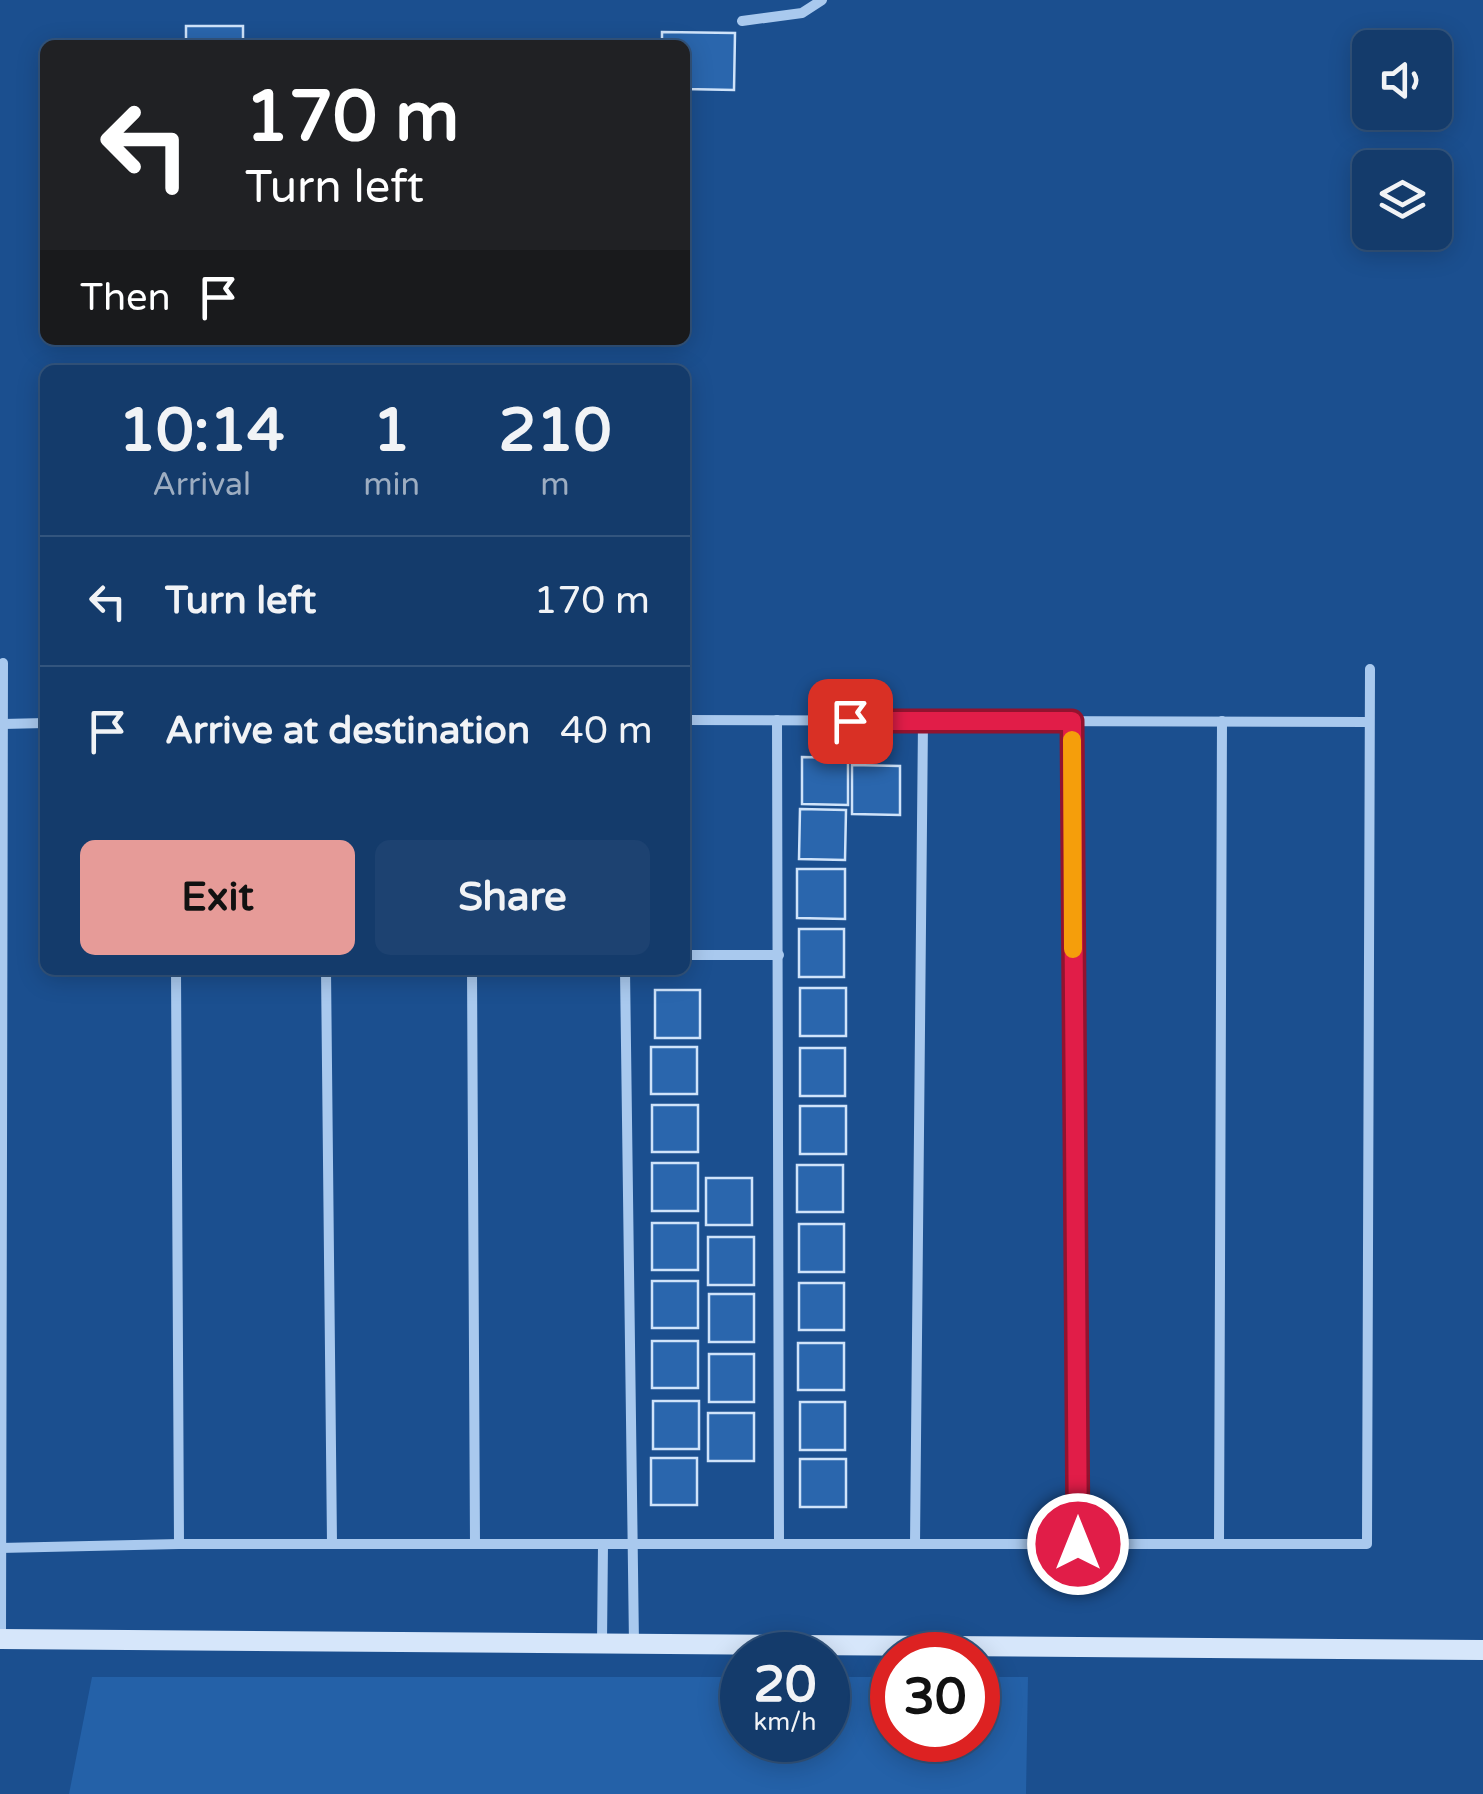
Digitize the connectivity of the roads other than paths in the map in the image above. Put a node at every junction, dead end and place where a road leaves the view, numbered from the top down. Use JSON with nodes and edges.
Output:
{"nodes":[{"id":1,"x":822,"y":0,"type":"edge"},
{"id":2,"x":742,"y":21,"type":"dead end"},
{"id":3,"x":3,"y":663,"type":"dead end"},
{"id":4,"x":1370,"y":669,"type":"dead end"},
{"id":5,"x":690,"y":720,"type":"edge"},
{"id":6,"x":777,"y":720,"type":"junction"},
{"id":7,"x":924,"y":721,"type":"junction"},
{"id":8,"x":1072,"y":721,"type":"junction"},
{"id":9,"x":1222,"y":721,"type":"junction"},
{"id":10,"x":1370,"y":722,"type":"junction"},
{"id":11,"x":40,"y":723,"type":"edge"},
{"id":12,"x":3,"y":724,"type":"junction"},
{"id":13,"x":690,"y":955,"type":"edge"},
{"id":14,"x":780,"y":955,"type":"junction"},
{"id":15,"x":176,"y":975,"type":"edge"},
{"id":16,"x":326,"y":975,"type":"edge"},
{"id":17,"x":472,"y":975,"type":"edge"},
{"id":18,"x":625,"y":975,"type":"edge"},
{"id":19,"x":179,"y":1544,"type":"junction"},
{"id":20,"x":332,"y":1544,"type":"junction"},
{"id":21,"x":474,"y":1544,"type":"junction"},
{"id":22,"x":603,"y":1544,"type":"junction"},
{"id":23,"x":633,"y":1544,"type":"junction"},
{"id":24,"x":780,"y":1544,"type":"junction"},
{"id":25,"x":915,"y":1544,"type":"junction"},
{"id":26,"x":1078,"y":1544,"type":"junction"},
{"id":27,"x":1220,"y":1544,"type":"junction"},
{"id":28,"x":0,"y":1548,"type":"edge"},
{"id":29,"x":1,"y":1638,"type":"edge"},
{"id":30,"x":602,"y":1646,"type":"junction"},
{"id":31,"x":634,"y":1646,"type":"junction"},
{"id":32,"x":1483,"y":1650,"type":"edge"}],
"edges":[{"from":1,"to":2,"type":"street"},
{"from":3,"to":12,"type":"street"},
{"from":4,"to":10,"type":"street"},
{"from":5,"to":6,"type":"street"},
{"from":6,"to":7,"type":"street"},
{"from":6,"to":14,"type":"street"},
{"from":7,"to":8,"type":"street"},
{"from":7,"to":25,"type":"street"},
{"from":8,"to":9,"type":"street"},
{"from":8,"to":26,"type":"street"},
{"from":9,"to":10,"type":"street"},
{"from":9,"to":27,"type":"street"},
{"from":10,"to":27,"type":"street"},
{"from":11,"to":12,"type":"street"},
{"from":12,"to":28,"type":"street"},
{"from":13,"to":14,"type":"street"},
{"from":14,"to":24,"type":"street"},
{"from":15,"to":19,"type":"street"},
{"from":16,"to":20,"type":"street"},
{"from":17,"to":21,"type":"street"},
{"from":18,"to":23,"type":"street"},
{"from":19,"to":20,"type":"street"},
{"from":19,"to":28,"type":"street"},
{"from":20,"to":21,"type":"street"},
{"from":21,"to":22,"type":"street"},
{"from":22,"to":23,"type":"street"},
{"from":22,"to":30,"type":"street"},
{"from":23,"to":24,"type":"street"},
{"from":23,"to":31,"type":"street"},
{"from":24,"to":25,"type":"street"},
{"from":25,"to":26,"type":"street"},
{"from":26,"to":27,"type":"street"},
{"from":28,"to":29,"type":"street"},
{"from":29,"to":30,"type":"street"},
{"from":30,"to":31,"type":"street"},
{"from":31,"to":32,"type":"street"}]}
